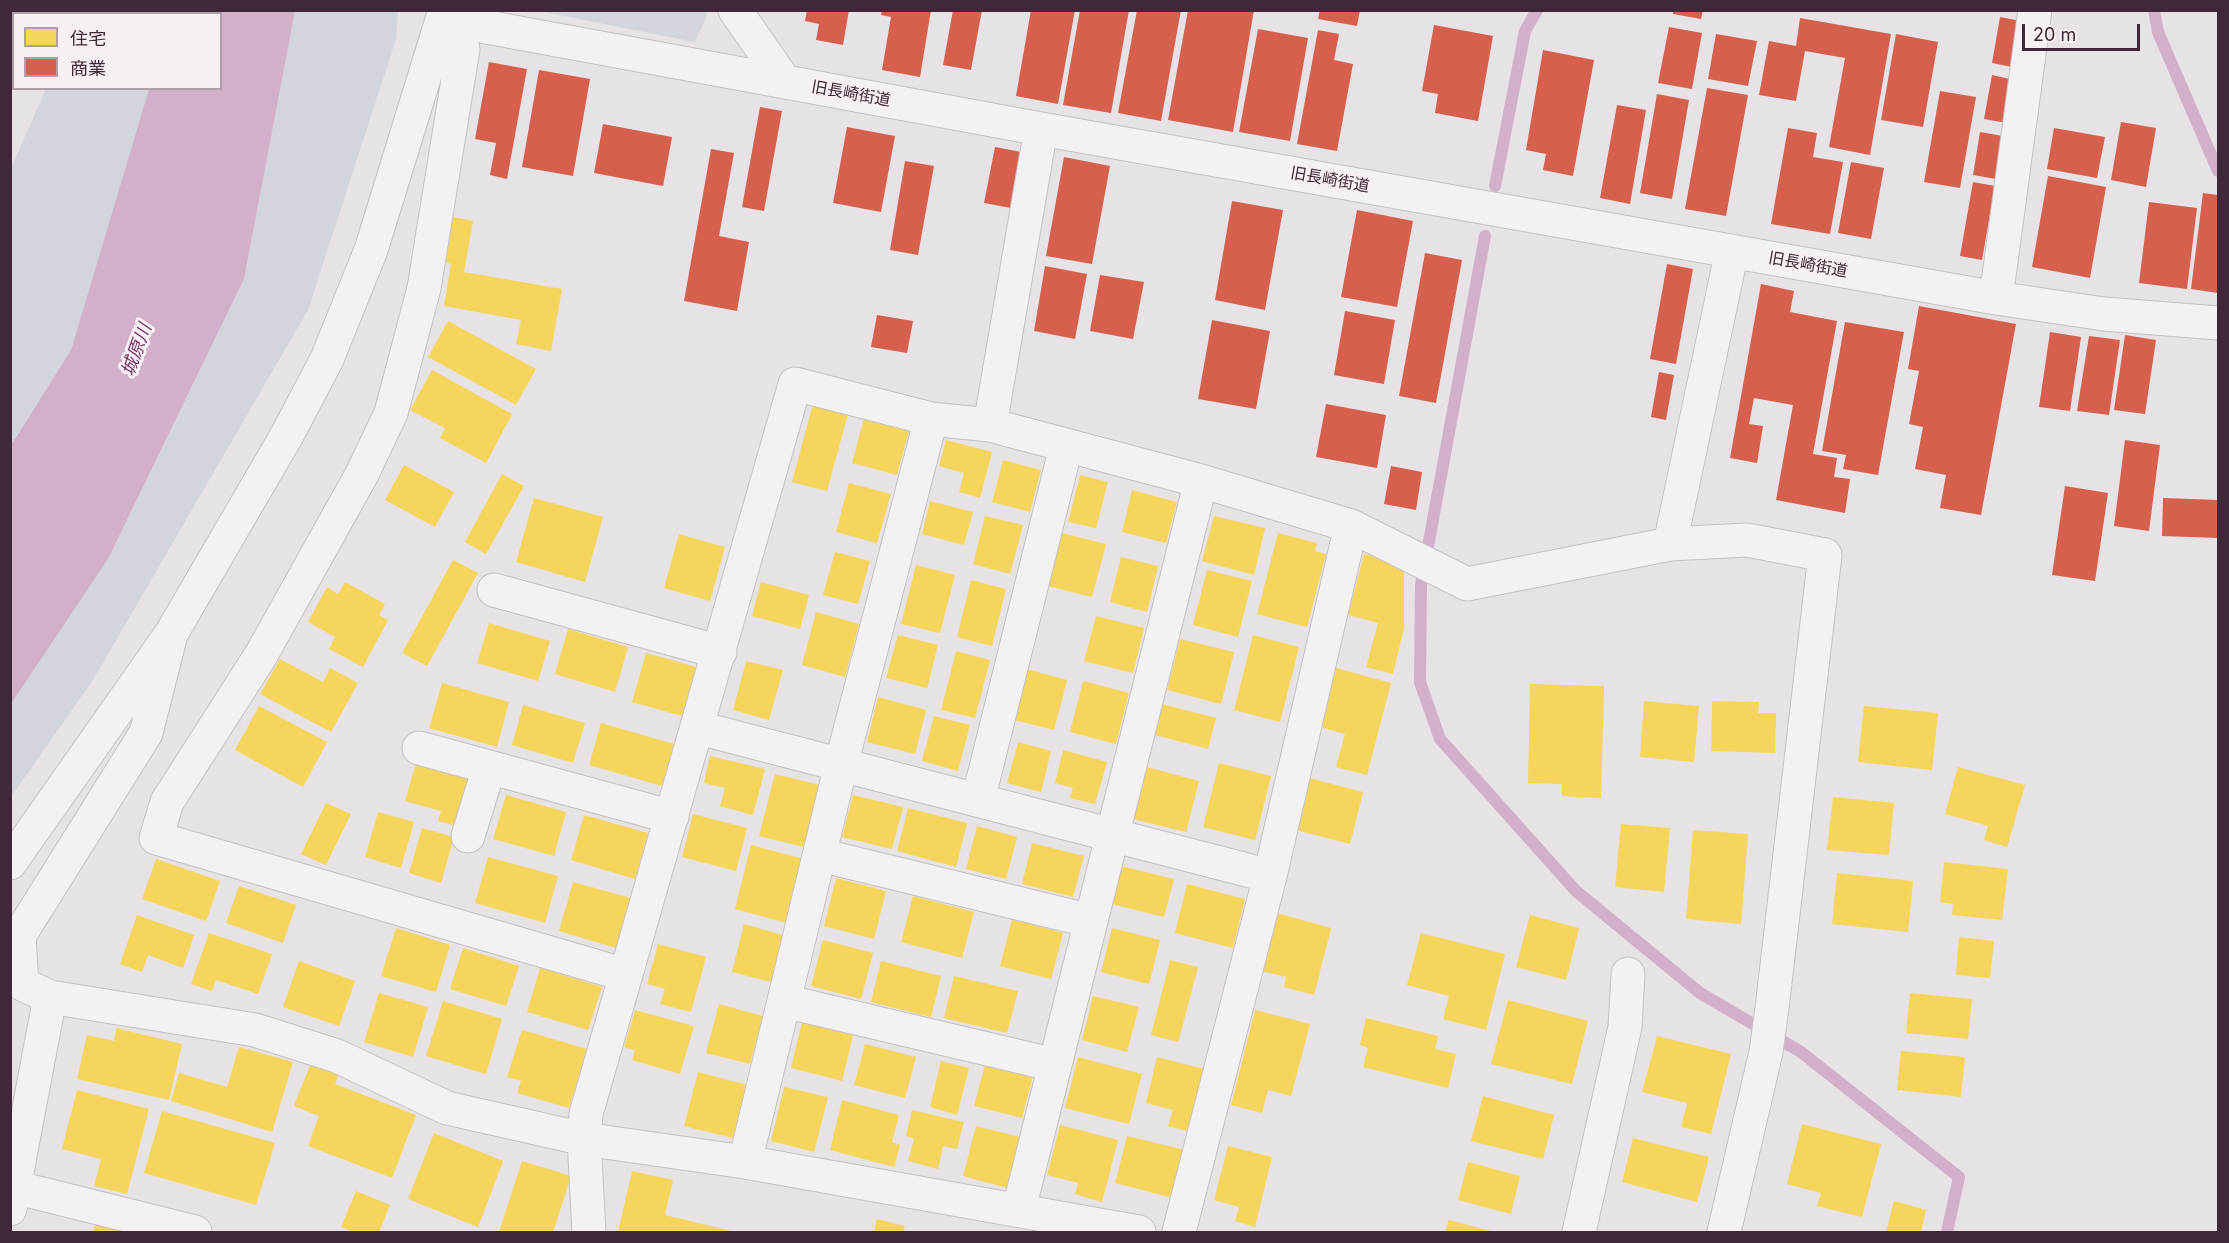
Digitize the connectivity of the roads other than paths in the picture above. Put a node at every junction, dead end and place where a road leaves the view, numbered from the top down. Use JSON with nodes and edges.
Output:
{"nodes":[{"id":1,"x":735,"y":10,"type":"edge"},
{"id":2,"x":2035,"y":10,"type":"edge"},
{"id":3,"x":444,"y":15,"type":"edge"},
{"id":4,"x":785,"y":82,"type":"junction"},
{"id":5,"x":1041,"y":129,"type":"junction"},
{"id":6,"x":1732,"y":251,"type":"junction"},
{"id":7,"x":1996,"y":298,"type":"junction"},
{"id":8,"x":2218,"y":323,"type":"edge"},
{"id":9,"x":931,"y":419,"type":"junction"},
{"id":10,"x":990,"y":425,"type":"junction"},
{"id":11,"x":1066,"y":447,"type":"junction"},
{"id":12,"x":1201,"y":481,"type":"junction"},
{"id":13,"x":1351,"y":526,"type":"junction"},
{"id":14,"x":1670,"y":544,"type":"junction"},
{"id":15,"x":494,"y":590,"type":"dead end"},
{"id":16,"x":171,"y":634,"type":"junction"},
{"id":17,"x":720,"y":652,"type":"junction"},
{"id":18,"x":699,"y":728,"type":"junction"},
{"id":19,"x":419,"y":748,"type":"dead end"},
{"id":20,"x":842,"y":765,"type":"junction"},
{"id":21,"x":489,"y":768,"type":"junction"},
{"id":22,"x":978,"y":800,"type":"junction"},
{"id":23,"x":672,"y":817,"type":"junction"},
{"id":24,"x":1112,"y":835,"type":"junction"},
{"id":25,"x":468,"y":836,"type":"dead end"},
{"id":26,"x":820,"y":855,"type":"junction"},
{"id":27,"x":10,"y":863,"type":"edge"},
{"id":28,"x":1270,"y":876,"type":"junction"},
{"id":29,"x":1091,"y":921,"type":"junction"},
{"id":30,"x":1628,"y":974,"type":"dead end"},
{"id":31,"x":626,"y":975,"type":"junction"},
{"id":32,"x":51,"y":997,"type":"junction"},
{"id":33,"x":784,"y":1001,"type":"junction"},
{"id":34,"x":1055,"y":1065,"type":"junction"},
{"id":35,"x":584,"y":1139,"type":"junction"},
{"id":36,"x":746,"y":1162,"type":"junction"},
{"id":37,"x":12,"y":1198,"type":"edge"},
{"id":38,"x":1019,"y":1209,"type":"junction"},
{"id":39,"x":195,"y":1233,"type":"edge"},
{"id":40,"x":588,"y":1233,"type":"edge"},
{"id":41,"x":1139,"y":1233,"type":"edge"},
{"id":42,"x":1179,"y":1233,"type":"edge"},
{"id":43,"x":1579,"y":1233,"type":"edge"},
{"id":44,"x":1724,"y":1233,"type":"edge"}],
"edges":[{"from":1,"to":4,"type":"street"},
{"from":2,"to":7,"type":"street"},
{"from":3,"to":4,"type":"street","name":"旧長崎街道"},
{"from":3,"to":16,"type":"street"},
{"from":3,"to":31,"type":"street"},
{"from":4,"to":5,"type":"street","name":"旧長崎街道"},
{"from":5,"to":6,"type":"street","name":"旧長崎街道"},
{"from":5,"to":10,"type":"street"},
{"from":6,"to":7,"type":"street","name":"旧長崎街道"},
{"from":6,"to":14,"type":"street"},
{"from":7,"to":8,"type":"street","name":"旧長崎街道"},
{"from":9,"to":10,"type":"street"},
{"from":9,"to":17,"type":"street"},
{"from":9,"to":20,"type":"street"},
{"from":10,"to":11,"type":"street"},
{"from":11,"to":12,"type":"street"},
{"from":11,"to":22,"type":"street"},
{"from":12,"to":13,"type":"street"},
{"from":12,"to":24,"type":"street"},
{"from":13,"to":14,"type":"street"},
{"from":13,"to":28,"type":"street"},
{"from":14,"to":44,"type":"street"},
{"from":15,"to":17,"type":"street"},
{"from":16,"to":27,"type":"street"},
{"from":16,"to":32,"type":"street"},
{"from":17,"to":18,"type":"street"},
{"from":18,"to":20,"type":"street"},
{"from":18,"to":23,"type":"street"},
{"from":19,"to":21,"type":"street"},
{"from":20,"to":22,"type":"street"},
{"from":20,"to":26,"type":"street"},
{"from":21,"to":23,"type":"street"},
{"from":21,"to":25,"type":"street"},
{"from":22,"to":24,"type":"street"},
{"from":23,"to":31,"type":"street"},
{"from":24,"to":28,"type":"street"},
{"from":24,"to":29,"type":"street"},
{"from":26,"to":29,"type":"street"},
{"from":26,"to":33,"type":"street"},
{"from":28,"to":42,"type":"street"},
{"from":29,"to":34,"type":"street"},
{"from":30,"to":43,"type":"street"},
{"from":31,"to":35,"type":"street"},
{"from":32,"to":35,"type":"street"},
{"from":32,"to":37,"type":"street"},
{"from":33,"to":34,"type":"street"},
{"from":33,"to":36,"type":"street"},
{"from":34,"to":38,"type":"street"},
{"from":35,"to":36,"type":"street"},
{"from":35,"to":40,"type":"street"},
{"from":36,"to":38,"type":"street"},
{"from":37,"to":39,"type":"street"},
{"from":38,"to":41,"type":"street"}]}
